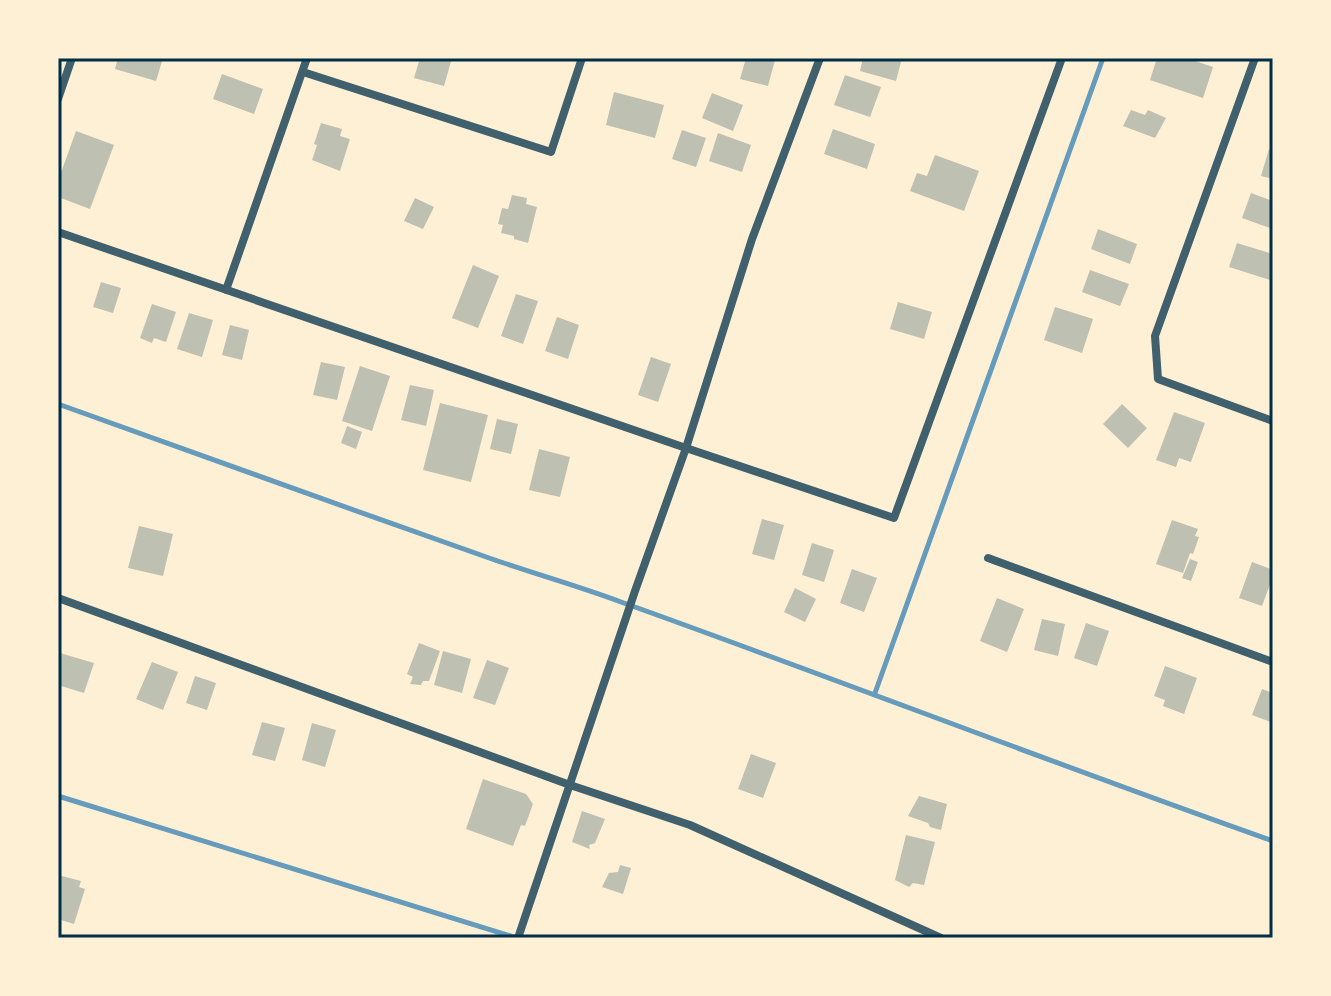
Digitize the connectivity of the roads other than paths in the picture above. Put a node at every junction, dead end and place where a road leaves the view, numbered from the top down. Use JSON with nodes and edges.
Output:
{"nodes":[{"id":1,"x":72,"y":58,"type":"edge"},
{"id":2,"x":307,"y":58,"type":"edge"},
{"id":3,"x":582,"y":58,"type":"edge"},
{"id":4,"x":820,"y":58,"type":"edge"},
{"id":5,"x":1062,"y":58,"type":"edge"},
{"id":6,"x":1255,"y":58,"type":"edge"},
{"id":7,"x":303,"y":72,"type":"junction"},
{"id":8,"x":58,"y":99,"type":"edge"},
{"id":9,"x":58,"y":232,"type":"edge"},
{"id":10,"x":226,"y":290,"type":"junction"},
{"id":11,"x":1273,"y":421,"type":"edge"},
{"id":12,"x":686,"y":448,"type":"junction"},
{"id":13,"x":988,"y":558,"type":"dead end"},
{"id":14,"x":58,"y":598,"type":"edge"},
{"id":15,"x":1273,"y":662,"type":"edge"},
{"id":16,"x":570,"y":785,"type":"junction"},
{"id":17,"x":518,"y":938,"type":"edge"},
{"id":18,"x":941,"y":938,"type":"edge"}],
"edges":[{"from":1,"to":8,"type":"street"},
{"from":2,"to":7,"type":"street"},
{"from":3,"to":7,"type":"street"},
{"from":4,"to":12,"type":"street"},
{"from":5,"to":12,"type":"street"},
{"from":6,"to":11,"type":"street"},
{"from":7,"to":10,"type":"street"},
{"from":9,"to":10,"type":"street"},
{"from":10,"to":12,"type":"street"},
{"from":12,"to":16,"type":"street"},
{"from":13,"to":15,"type":"street"},
{"from":14,"to":16,"type":"street"},
{"from":16,"to":17,"type":"street"},
{"from":16,"to":18,"type":"street"}]}
